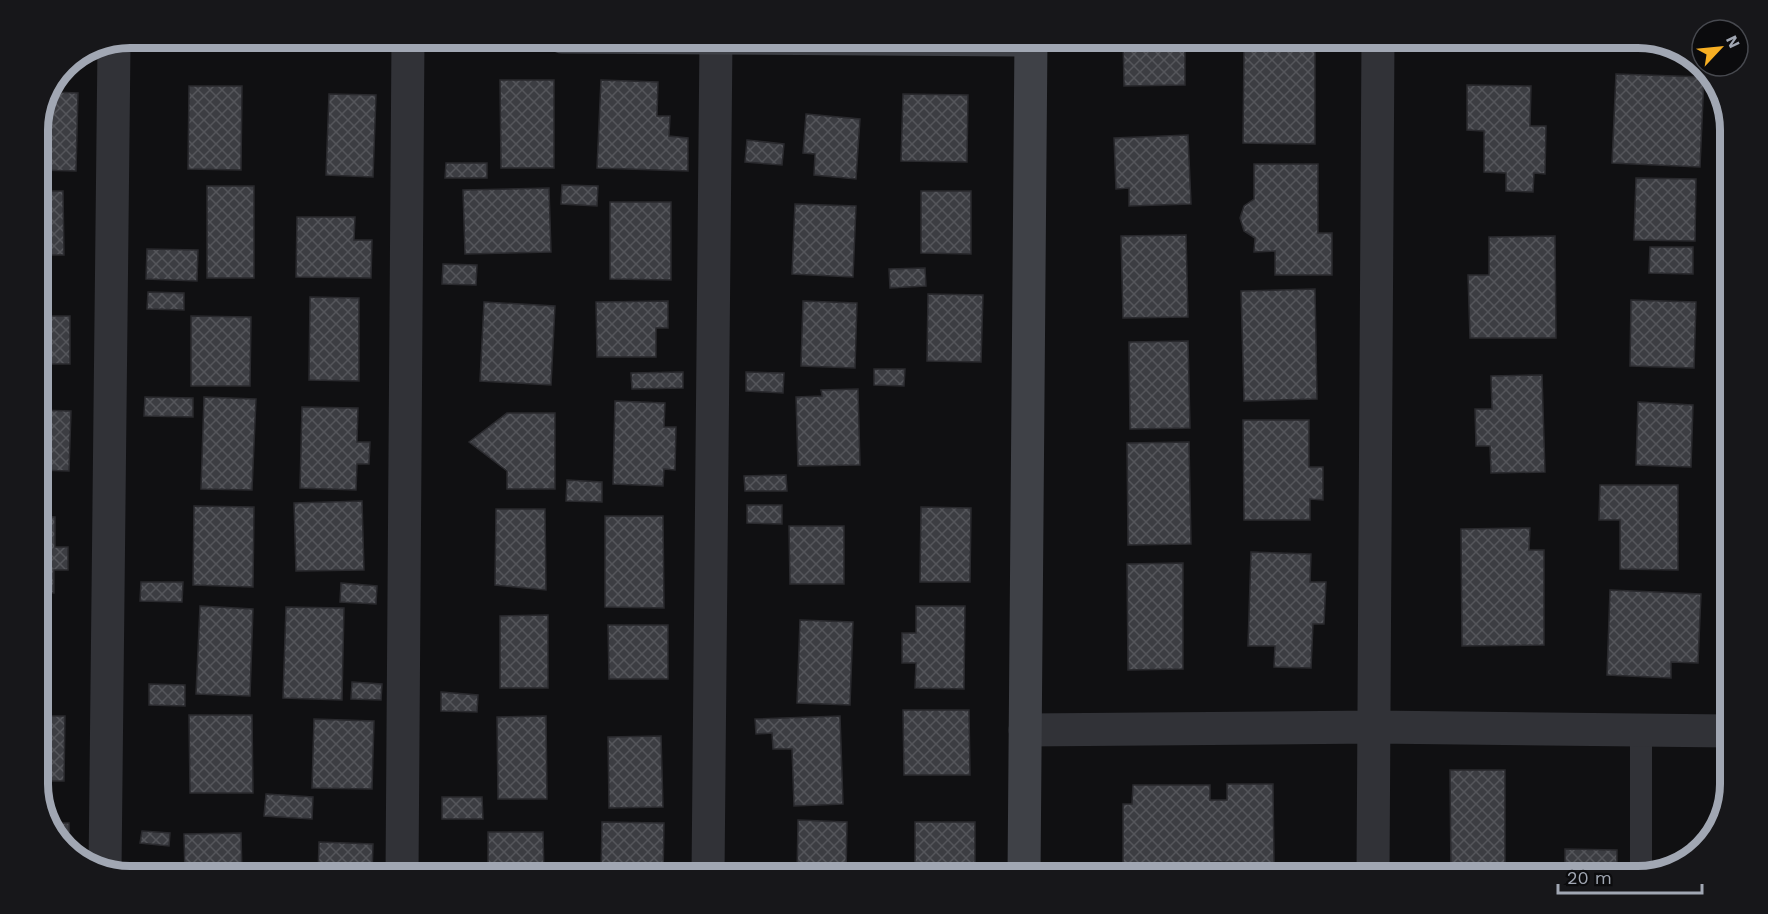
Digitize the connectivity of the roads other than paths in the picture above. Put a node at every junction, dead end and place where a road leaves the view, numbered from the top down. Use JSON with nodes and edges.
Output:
{"nodes":[{"id":1,"x":408,"y":48,"type":"edge"},
{"id":2,"x":716,"y":48,"type":"edge"},
{"id":3,"x":1031,"y":48,"type":"edge"},
{"id":4,"x":1378,"y":48,"type":"edge"},
{"id":5,"x":114,"y":50,"type":"edge"},
{"id":6,"x":1374,"y":727,"type":"junction"},
{"id":7,"x":1025,"y":730,"type":"junction"},
{"id":8,"x":1641,"y":730,"type":"junction"},
{"id":9,"x":1720,"y":731,"type":"edge"},
{"id":10,"x":105,"y":862,"type":"edge"},
{"id":11,"x":402,"y":866,"type":"edge"},
{"id":12,"x":708,"y":866,"type":"edge"},
{"id":13,"x":1024,"y":866,"type":"edge"},
{"id":14,"x":1373,"y":866,"type":"edge"},
{"id":15,"x":1641,"y":866,"type":"edge"}],
"edges":[{"from":1,"to":11,"type":"street"},
{"from":2,"to":12,"type":"street"},
{"from":3,"to":7,"type":"street"},
{"from":4,"to":6,"type":"street"},
{"from":5,"to":10,"type":"street"},
{"from":6,"to":7,"type":"street"},
{"from":6,"to":8,"type":"street"},
{"from":6,"to":14,"type":"street"},
{"from":7,"to":13,"type":"street"},
{"from":8,"to":9,"type":"street"},
{"from":8,"to":15,"type":"lane"}]}
